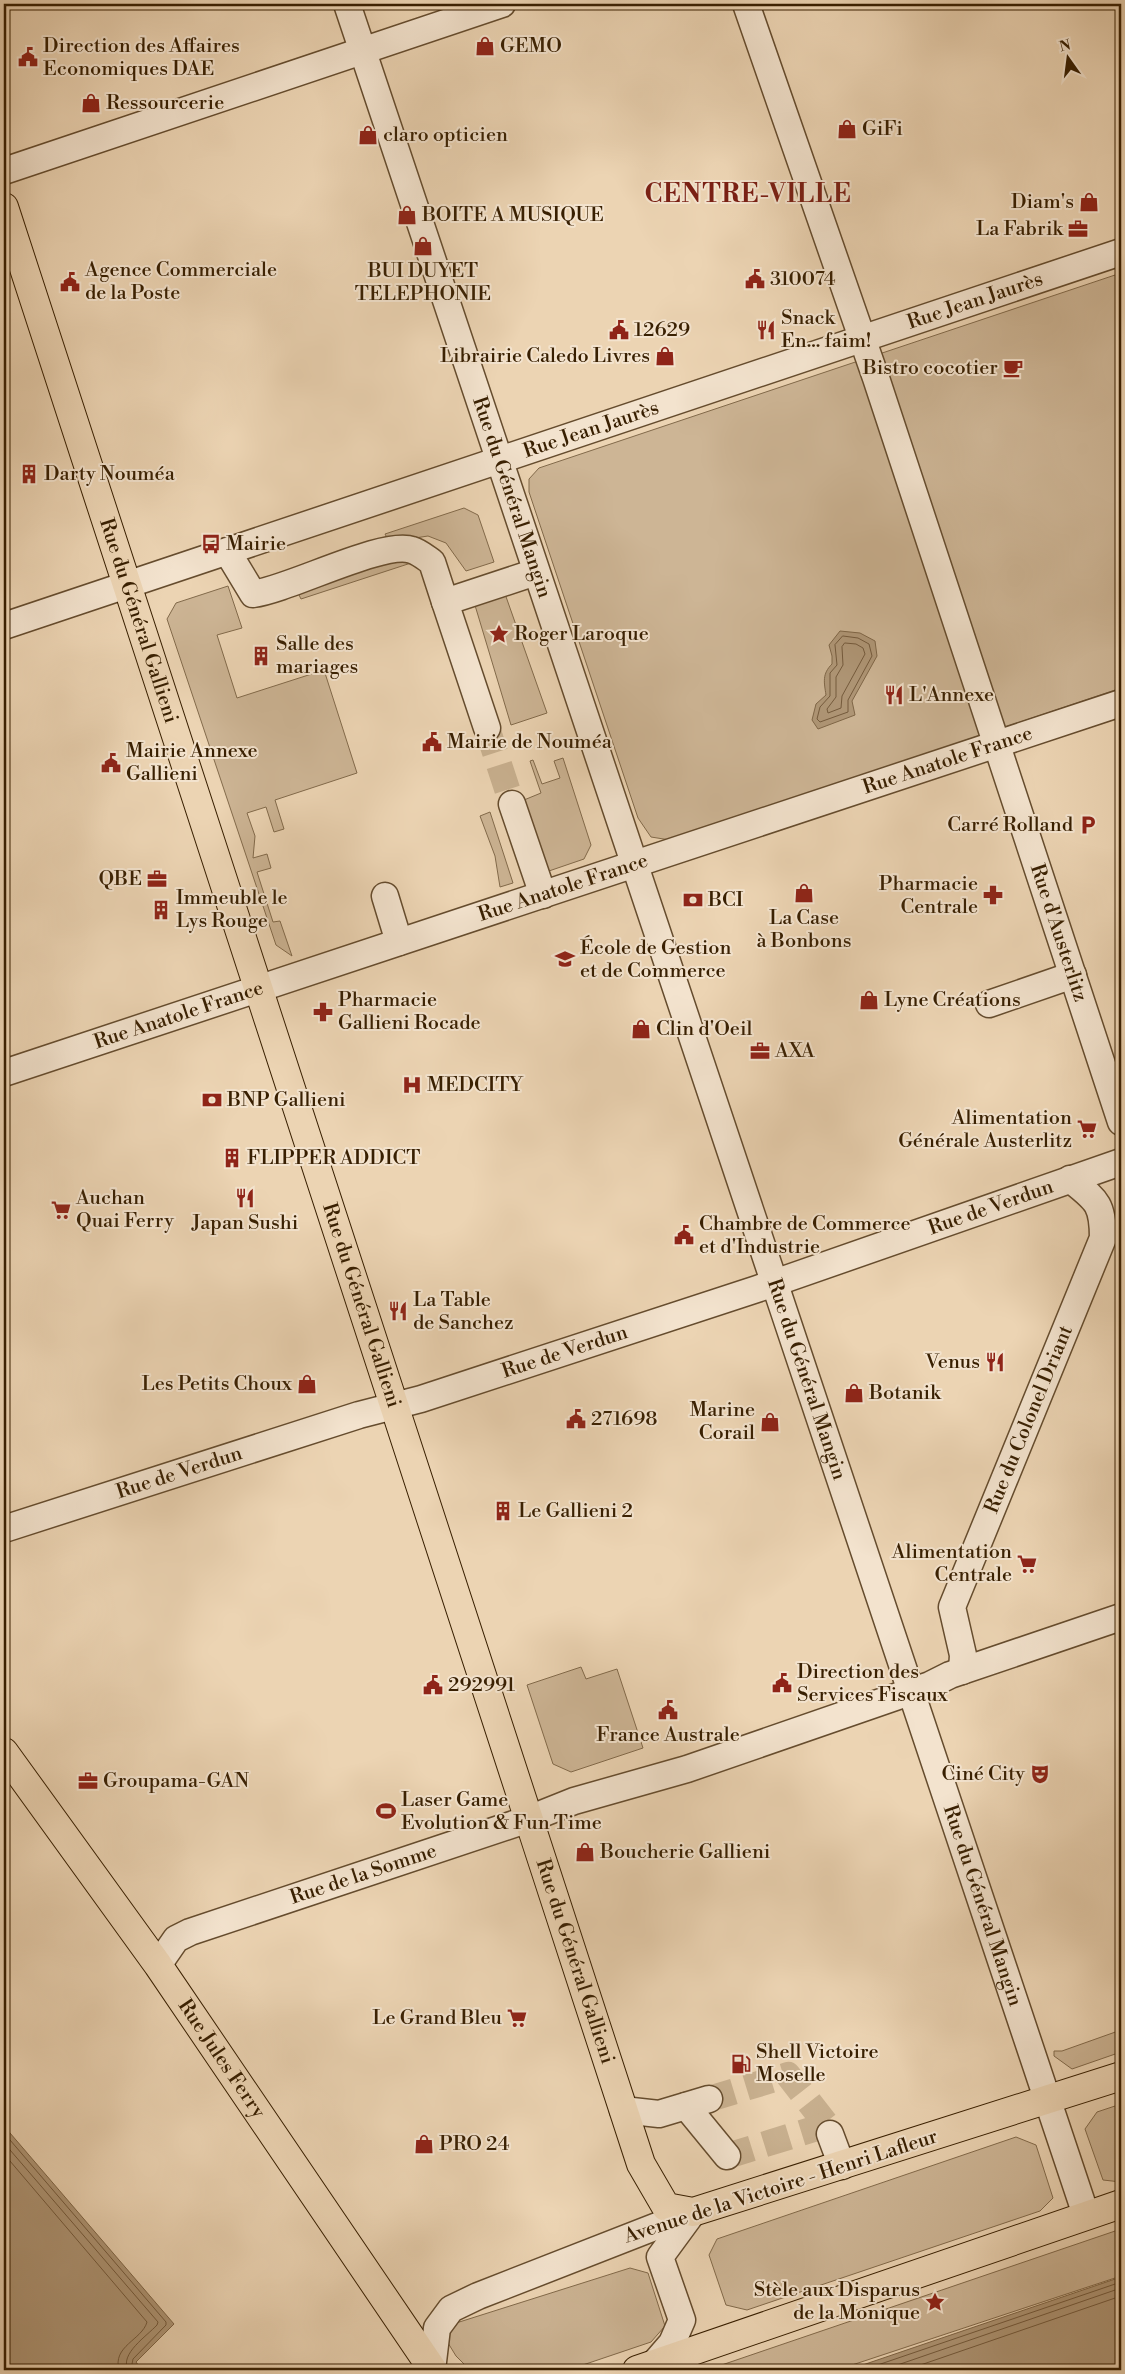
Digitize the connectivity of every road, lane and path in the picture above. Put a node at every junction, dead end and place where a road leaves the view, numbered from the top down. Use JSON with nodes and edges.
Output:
{"nodes":[{"id":1,"x":347,"y":4,"type":"edge"},
{"id":2,"x":502,"y":4,"type":"edge"},
{"id":3,"x":746,"y":4,"type":"edge"},
{"id":4,"x":362,"y":51,"type":"junction"},
{"id":5,"x":4,"y":171,"type":"edge"},
{"id":6,"x":4,"y":207,"type":"edge"},
{"id":7,"x":1121,"y":252,"type":"edge"},
{"id":8,"x":863,"y":339,"type":"junction"},
{"id":9,"x":499,"y":461,"type":"junction"},
{"id":10,"x":228,"y":552,"type":"junction"},
{"id":11,"x":536,"y":572,"type":"junction"},
{"id":12,"x":127,"y":585,"type":"junction"},
{"id":13,"x":445,"y":602,"type":"junction"},
{"id":14,"x":4,"y":626,"type":"edge"},
{"id":15,"x":1121,"y":703,"type":"edge"},
{"id":16,"x":487,"y":728,"type":"tunnel mouth"},
{"id":17,"x":997,"y":744,"type":"junction"},
{"id":18,"x":512,"y":804,"type":"tunnel mouth"},
{"id":19,"x":633,"y":864,"type":"junction"},
{"id":20,"x":543,"y":895,"type":"junction"},
{"id":21,"x":385,"y":896,"type":"dead end"},
{"id":22,"x":400,"y":942,"type":"junction"},
{"id":23,"x":1073,"y":975,"type":"junction"},
{"id":24,"x":259,"y":989,"type":"junction"},
{"id":25,"x":990,"y":1004,"type":"dead end"},
{"id":26,"x":4,"y":1073,"type":"edge"},
{"id":27,"x":1121,"y":1122,"type":"edge"},
{"id":28,"x":1121,"y":1162,"type":"edge"},
{"id":29,"x":1070,"y":1179,"type":"junction"},
{"id":30,"x":773,"y":1284,"type":"junction"},
{"id":31,"x":394,"y":1405,"type":"junction"},
{"id":32,"x":4,"y":1528,"type":"edge"},
{"id":33,"x":1121,"y":1617,"type":"edge"},
{"id":34,"x":962,"y":1671,"type":"junction"},
{"id":35,"x":910,"y":1691,"type":"junction"},
{"id":36,"x":4,"y":1752,"type":"edge"},
{"id":37,"x":529,"y":1819,"type":"junction"},
{"id":38,"x":158,"y":1965,"type":"junction"},
{"id":39,"x":1121,"y":2076,"type":"edge"},
{"id":40,"x":1047,"y":2100,"type":"junction"},
{"id":41,"x":623,"y":2110,"type":"junction"},
{"id":42,"x":830,"y":2134,"type":"tunnel mouth"},
{"id":43,"x":727,"y":2156,"type":"dead end"},
{"id":44,"x":842,"y":2166,"type":"junction"},
{"id":45,"x":1121,"y":2204,"type":"edge"},
{"id":46,"x":693,"y":2212,"type":"junction"},
{"id":47,"x":1086,"y":2215,"type":"junction"},
{"id":48,"x":645,"y":2368,"type":"edge"},
{"id":49,"x":432,"y":2370,"type":"edge"}],
"edges":[{"from":1,"to":4,"type":"street","name":"Rue du Général Mangin"},
{"from":2,"to":4,"type":"street"},
{"from":3,"to":8,"type":"street"},
{"from":4,"to":5,"type":"street"},
{"from":4,"to":9,"type":"street","name":"Rue du Général Mangin"},
{"from":6,"to":12,"type":"main road","name":"Rue du Général Gallieni"},
{"from":7,"to":8,"type":"street","name":"Rue Jean Jaurès"},
{"from":8,"to":9,"type":"street","name":"Rue Jean Jaurès"},
{"from":8,"to":17,"type":"street","name":"Rue d'Austerlitz"},
{"from":9,"to":10,"type":"street","name":"Rue Jean Jaurès"},
{"from":9,"to":11,"type":"street","name":"Rue du Général Mangin"},
{"from":10,"to":12,"type":"street","name":"Rue Jean Jaurès"},
{"from":10,"to":13,"type":"street"},
{"from":11,"to":13,"type":"street"},
{"from":11,"to":19,"type":"street","name":"Rue du Général Mangin"},
{"from":12,"to":14,"type":"street","name":"Rue Jean Jaurès"},
{"from":12,"to":24,"type":"main road","name":"Rue du Général Gallieni"},
{"from":13,"to":16,"type":"street"},
{"from":15,"to":17,"type":"street","name":"Rue Anatole France"},
{"from":17,"to":19,"type":"street","name":"Rue Anatole France"},
{"from":17,"to":23,"type":"street","name":"Rue d'Austerlitz"},
{"from":18,"to":20,"type":"street"},
{"from":19,"to":20,"type":"street","name":"Rue Anatole France"},
{"from":19,"to":30,"type":"street","name":"Rue du Général Mangin"},
{"from":20,"to":22,"type":"street","name":"Rue Anatole France"},
{"from":21,"to":22,"type":"street"},
{"from":22,"to":24,"type":"street","name":"Rue Anatole France"},
{"from":23,"to":25,"type":"street"},
{"from":23,"to":27,"type":"street","name":"Rue d'Austerlitz"},
{"from":24,"to":26,"type":"street","name":"Rue Anatole France"},
{"from":24,"to":31,"type":"main road","name":"Rue du Général Gallieni"},
{"from":28,"to":29,"type":"street","name":"Rue de Verdun"},
{"from":29,"to":30,"type":"street","name":"Rue de Verdun"},
{"from":29,"to":34,"type":"street","name":"Rue du Colonel Driant"},
{"from":30,"to":31,"type":"street","name":"Rue de Verdun"},
{"from":30,"to":35,"type":"street","name":"Rue du Général Mangin"},
{"from":31,"to":32,"type":"street","name":"Rue de Verdun"},
{"from":31,"to":37,"type":"main road","name":"Rue du Général Gallieni"},
{"from":33,"to":34,"type":"street","name":"Rue de la Somme"},
{"from":34,"to":35,"type":"street","name":"Rue de la Somme"},
{"from":35,"to":37,"type":"street","name":"Rue de la Somme"},
{"from":35,"to":40,"type":"street","name":"Rue du Général Mangin"},
{"from":36,"to":38,"type":"main road","name":"Rue Jules Ferry"},
{"from":37,"to":38,"type":"street","name":"Rue de la Somme"},
{"from":37,"to":41,"type":"main road","name":"Rue du Général Gallieni"},
{"from":38,"to":49,"type":"main road","name":"Rue Jules Ferry"},
{"from":39,"to":40,"type":"main road","name":"Avenue de la Victoire - Henri Lafleur"},
{"from":40,"to":44,"type":"main road","name":"Avenue de la Victoire - Henri Lafleur"},
{"from":40,"to":47,"type":"street","name":"Rue du Général Mangin"},
{"from":41,"to":43,"type":"street"},
{"from":41,"to":46,"type":"main road","name":"Rue du Général Gallieni"},
{"from":42,"to":44,"type":"street"},
{"from":44,"to":46,"type":"main road","name":"Avenue de la Victoire - Henri Lafleur"},
{"from":45,"to":47,"type":"main road"},
{"from":46,"to":48,"type":"street"},
{"from":46,"to":49,"type":"street","name":"Avenue de la Victoire - Henri Lafleur"},
{"from":47,"to":48,"type":"main road"}]}
